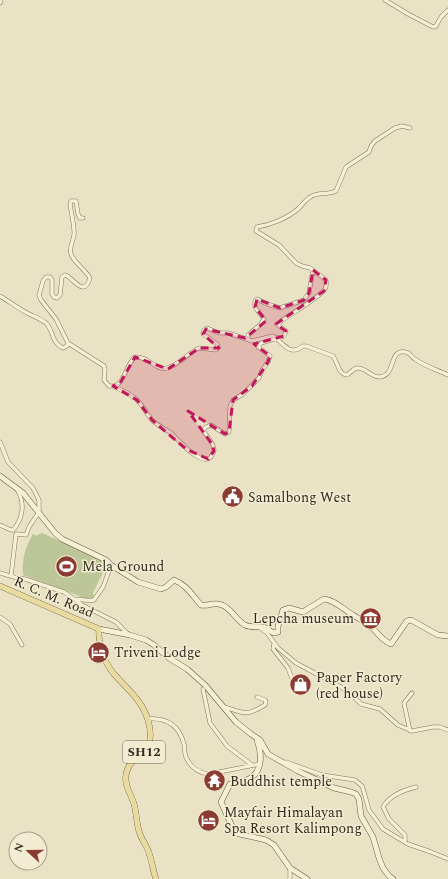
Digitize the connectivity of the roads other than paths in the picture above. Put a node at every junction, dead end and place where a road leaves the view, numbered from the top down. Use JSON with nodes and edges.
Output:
{"nodes":[{"id":1,"x":1,"y":0,"type":"edge"},
{"id":2,"x":385,"y":0,"type":"edge"},
{"id":3,"x":0,"y":3,"type":"edge"},
{"id":4,"x":448,"y":10,"type":"edge"},
{"id":5,"x":410,"y":128,"type":"dead end"},
{"id":6,"x":83,"y":218,"type":"dead end"},
{"id":7,"x":313,"y":270,"type":"junction"},
{"id":8,"x":0,"y":296,"type":"edge"},
{"id":9,"x":276,"y":338,"type":"junction"},
{"id":10,"x":248,"y":340,"type":"junction"},
{"id":11,"x":68,"y":343,"type":"junction"},
{"id":12,"x":448,"y":375,"type":"edge"},
{"id":13,"x":113,"y":386,"type":"junction"},
{"id":14,"x":0,"y":442,"type":"edge"},
{"id":15,"x":0,"y":476,"type":"edge"},
{"id":16,"x":16,"y":488,"type":"junction"},
{"id":17,"x":39,"y":512,"type":"junction"},
{"id":18,"x":0,"y":525,"type":"edge"},
{"id":19,"x":11,"y":530,"type":"junction"},
{"id":20,"x":17,"y":534,"type":"junction"},
{"id":21,"x":111,"y":565,"type":"junction"},
{"id":22,"x":0,"y":573,"type":"edge"},
{"id":23,"x":11,"y":576,"type":"junction"},
{"id":24,"x":0,"y":586,"type":"edge"},
{"id":25,"x":73,"y":599,"type":"junction"},
{"id":26,"x":0,"y":617,"type":"edge"},
{"id":27,"x":258,"y":627,"type":"junction"},
{"id":28,"x":99,"y":629,"type":"junction"},
{"id":29,"x":130,"y":635,"type":"junction"},
{"id":30,"x":448,"y":636,"type":"edge"},
{"id":31,"x":274,"y":644,"type":"junction"},
{"id":32,"x":22,"y":645,"type":"dead end"},
{"id":33,"x":293,"y":681,"type":"dead end"},
{"id":34,"x":203,"y":689,"type":"dead end"},
{"id":35,"x":412,"y":693,"type":"dead end"},
{"id":36,"x":257,"y":697,"type":"dead end"},
{"id":37,"x":223,"y":707,"type":"junction"},
{"id":38,"x":147,"y":719,"type":"junction"},
{"id":39,"x":448,"y":730,"type":"edge"},
{"id":40,"x":410,"y":731,"type":"junction"},
{"id":41,"x":255,"y":736,"type":"junction"},
{"id":42,"x":277,"y":759,"type":"junction"},
{"id":43,"x":260,"y":764,"type":"junction"},
{"id":44,"x":252,"y":765,"type":"junction"},
{"id":45,"x":416,"y":787,"type":"dead end"},
{"id":46,"x":405,"y":842,"type":"junction"},
{"id":47,"x":448,"y":859,"type":"edge"},
{"id":48,"x":290,"y":868,"type":"junction"},
{"id":49,"x":156,"y":879,"type":"edge"},
{"id":50,"x":290,"y":879,"type":"edge"},
{"id":51,"x":307,"y":879,"type":"edge"},
{"id":52,"x":393,"y":879,"type":"edge"}],
"edges":[{"from":1,"to":3,"type":"street"},
{"from":2,"to":4,"type":"street"},
{"from":5,"to":7,"type":"street"},
{"from":6,"to":11,"type":"street"},
{"from":7,"to":9,"type":"street"},
{"from":7,"to":10,"type":"street"},
{"from":8,"to":11,"type":"street"},
{"from":9,"to":10,"type":"street"},
{"from":9,"to":12,"type":"street"},
{"from":9,"to":13,"type":"street"},
{"from":10,"to":13,"type":"street"},
{"from":11,"to":13,"type":"street"},
{"from":14,"to":17,"type":"street"},
{"from":15,"to":16,"type":"street"},
{"from":16,"to":17,"type":"street"},
{"from":16,"to":19,"type":"street"},
{"from":17,"to":20,"type":"street"},
{"from":17,"to":21,"type":"street"},
{"from":18,"to":19,"type":"street"},
{"from":19,"to":20,"type":"street"},
{"from":20,"to":23,"type":"street"},
{"from":21,"to":25,"type":"street"},
{"from":21,"to":27,"type":"street"},
{"from":22,"to":23,"type":"street"},
{"from":23,"to":25,"type":"street"},
{"from":24,"to":28,"type":"main road","name":"R. C. M. Road"},
{"from":25,"to":29,"type":"street"},
{"from":26,"to":32,"type":"street"},
{"from":27,"to":30,"type":"street"},
{"from":27,"to":31,"type":"street"},
{"from":28,"to":29,"type":"street"},
{"from":28,"to":38,"type":"main road","number":"SH12"},
{"from":29,"to":37,"type":"street"},
{"from":31,"to":33,"type":"street"},
{"from":31,"to":40,"type":"street"},
{"from":34,"to":44,"type":"street"},
{"from":35,"to":40,"type":"street"},
{"from":36,"to":37,"type":"street"},
{"from":37,"to":41,"type":"street"},
{"from":38,"to":44,"type":"street"},
{"from":38,"to":49,"type":"main road","number":"SH12"},
{"from":39,"to":40,"type":"street"},
{"from":41,"to":42,"type":"street"},
{"from":41,"to":43,"type":"street"},
{"from":42,"to":46,"type":"street"},
{"from":42,"to":52,"type":"street"},
{"from":43,"to":44,"type":"street"},
{"from":43,"to":48,"type":"street"},
{"from":45,"to":46,"type":"street"},
{"from":46,"to":47,"type":"street"},
{"from":48,"to":50,"type":"street"},
{"from":48,"to":51,"type":"street"}]}
